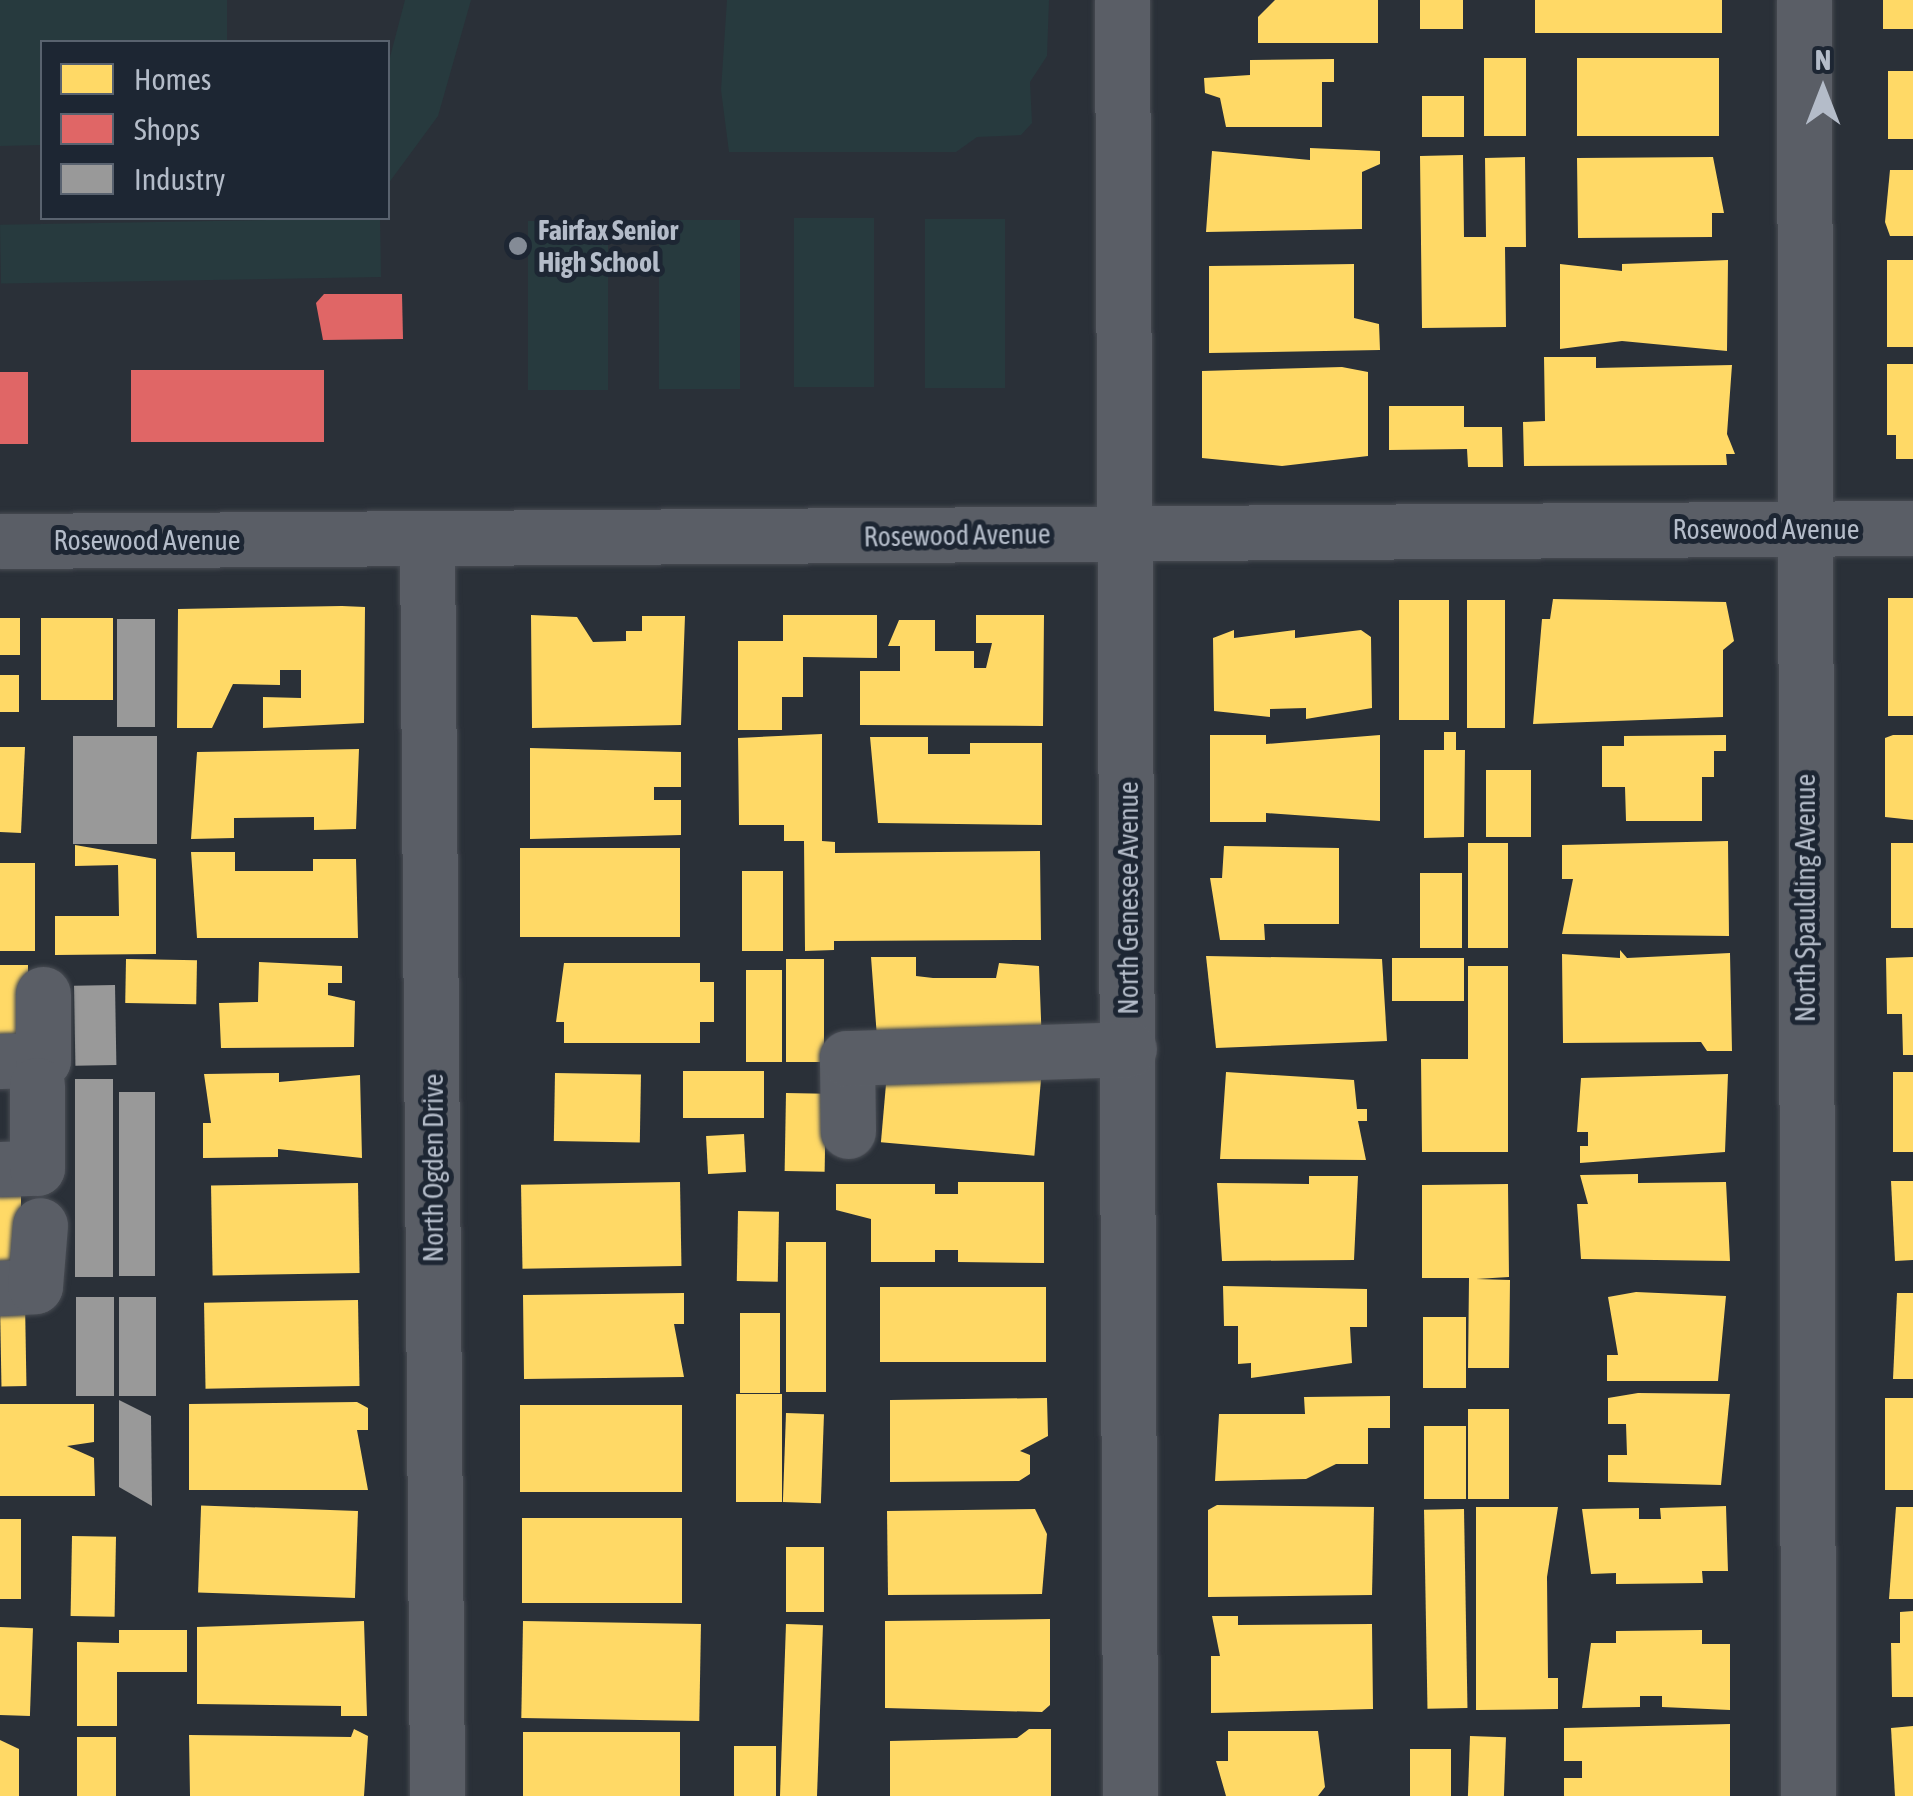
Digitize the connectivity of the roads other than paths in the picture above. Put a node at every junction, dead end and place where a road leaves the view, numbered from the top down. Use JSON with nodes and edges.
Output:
{"nodes":[{"id":1,"x":1122,"y":0,"type":"edge"},
{"id":2,"x":1804,"y":0,"type":"edge"},
{"id":3,"x":1913,"y":528,"type":"edge"},
{"id":4,"x":1804,"y":529,"type":"junction"},
{"id":5,"x":1126,"y":533,"type":"junction"},
{"id":6,"x":0,"y":540,"type":"edge"},
{"id":7,"x":427,"y":540,"type":"junction"},
{"id":8,"x":43,"y":994,"type":"dead end"},
{"id":9,"x":1129,"y":1049,"type":"junction"},
{"id":10,"x":18,"y":1073,"type":"edge"},
{"id":11,"x":848,"y":1131,"type":"dead end"},
{"id":12,"x":0,"y":1169,"type":"edge"},
{"id":13,"x":40,"y":1225,"type":"dead end"},
{"id":14,"x":0,"y":1288,"type":"edge"},
{"id":15,"x":437,"y":1796,"type":"edge"},
{"id":16,"x":1130,"y":1796,"type":"edge"},
{"id":17,"x":1808,"y":1796,"type":"edge"}],
"edges":[{"from":1,"to":5,"type":"street","name":"North Genesee Avenue"},
{"from":2,"to":4,"type":"street","name":"North Spaulding Avenue"},
{"from":3,"to":4,"type":"street","name":"Rosewood Avenue"},
{"from":4,"to":5,"type":"street","name":"Rosewood Avenue"},
{"from":4,"to":17,"type":"street","name":"North Spaulding Avenue"},
{"from":5,"to":7,"type":"street","name":"Rosewood Avenue"},
{"from":5,"to":9,"type":"street","name":"North Genesee Avenue"},
{"from":6,"to":7,"type":"street","name":"Rosewood Avenue"},
{"from":7,"to":15,"type":"street","name":"North Ogden Drive"},
{"from":8,"to":10,"type":"street"},
{"from":9,"to":11,"type":"street"},
{"from":9,"to":16,"type":"street","name":"North Genesee Avenue"},
{"from":10,"to":12,"type":"street"},
{"from":13,"to":14,"type":"street"}]}
